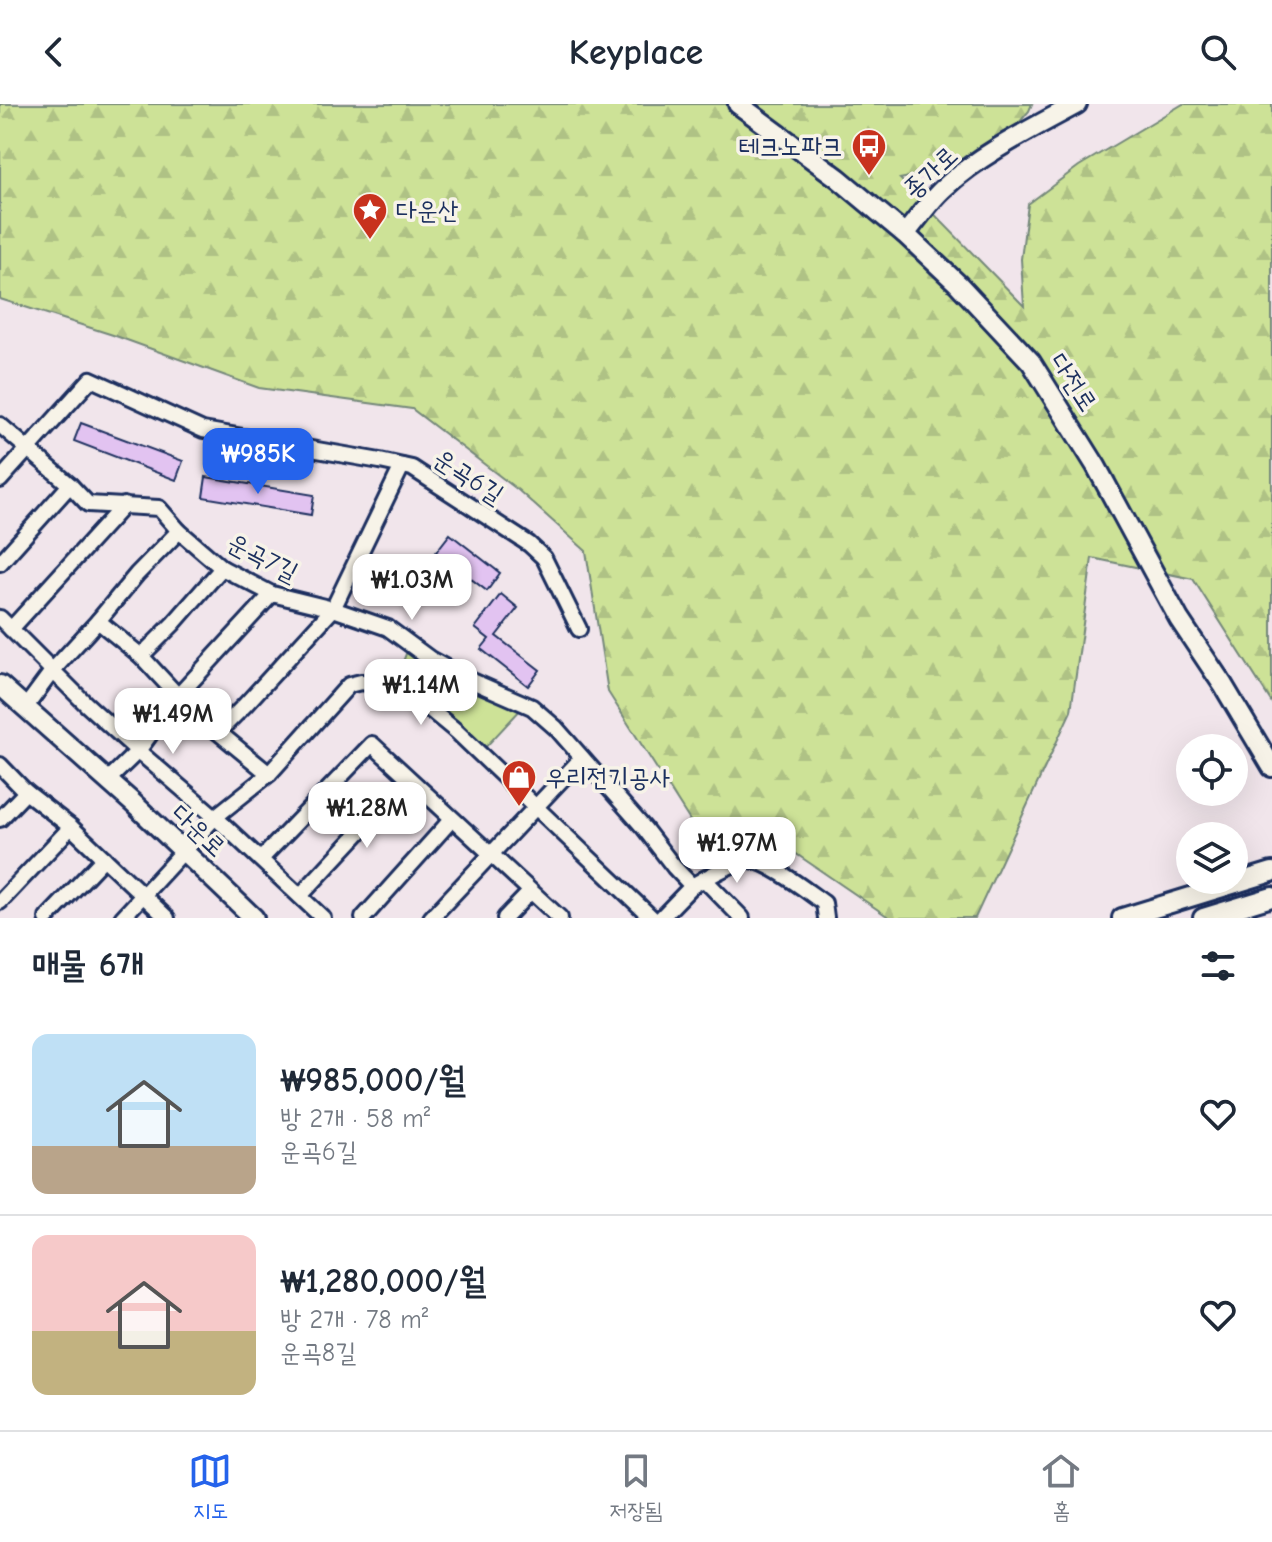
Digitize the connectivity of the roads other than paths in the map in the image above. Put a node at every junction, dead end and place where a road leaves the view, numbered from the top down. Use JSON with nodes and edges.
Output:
{"nodes":[{"id":1,"x":738,"y":104,"type":"edge"},
{"id":2,"x":1066,"y":107,"type":"edge"},
{"id":3,"x":905,"y":234,"type":"junction"},
{"id":4,"x":0,"y":425,"type":"edge"},
{"id":5,"x":27,"y":449,"type":"junction"},
{"id":6,"x":402,"y":466,"type":"junction"},
{"id":7,"x":0,"y":480,"type":"edge"},
{"id":8,"x":70,"y":485,"type":"junction"},
{"id":9,"x":124,"y":505,"type":"junction"},
{"id":10,"x":179,"y":531,"type":"junction"},
{"id":11,"x":0,"y":563,"type":"edge"},
{"id":12,"x":222,"y":568,"type":"junction"},
{"id":13,"x":272,"y":594,"type":"junction"},
{"id":14,"x":333,"y":609,"type":"junction"},
{"id":15,"x":98,"y":621,"type":"junction"},
{"id":16,"x":6,"y":624,"type":"edge"},
{"id":17,"x":579,"y":629,"type":"dead end"},
{"id":18,"x":141,"y":656,"type":"junction"},
{"id":19,"x":53,"y":670,"type":"junction"},
{"id":20,"x":0,"y":685,"type":"edge"},
{"id":21,"x":178,"y":696,"type":"junction"},
{"id":22,"x":25,"y":708,"type":"junction"},
{"id":23,"x":218,"y":732,"type":"junction"},
{"id":24,"x":138,"y":751,"type":"junction"},
{"id":25,"x":582,"y":758,"type":"junction"},
{"id":26,"x":0,"y":765,"type":"edge"},
{"id":27,"x":1272,"y":767,"type":"edge"},
{"id":28,"x":269,"y":774,"type":"junction"},
{"id":29,"x":408,"y":780,"type":"junction"},
{"id":30,"x":107,"y":781,"type":"junction"},
{"id":31,"x":26,"y":792,"type":"junction"},
{"id":32,"x":537,"y":807,"type":"junction"},
{"id":33,"x":215,"y":817,"type":"junction"},
{"id":34,"x":0,"y":819,"type":"edge"},
{"id":35,"x":452,"y":819,"type":"junction"},
{"id":36,"x":71,"y":827,"type":"junction"},
{"id":37,"x":184,"y":850,"type":"junction"},
{"id":38,"x":491,"y":855,"type":"junction"},
{"id":39,"x":104,"y":858,"type":"junction"},
{"id":40,"x":261,"y":859,"type":"junction"},
{"id":41,"x":1272,"y":872,"type":"edge"},
{"id":42,"x":698,"y":883,"type":"junction"},
{"id":43,"x":530,"y":892,"type":"junction"},
{"id":44,"x":141,"y":896,"type":"junction"},
{"id":45,"x":300,"y":896,"type":"junction"},
{"id":46,"x":1272,"y":897,"type":"edge"},
{"id":47,"x":0,"y":902,"type":"edge"},
{"id":48,"x":47,"y":918,"type":"edge"},
{"id":49,"x":122,"y":918,"type":"edge"},
{"id":50,"x":167,"y":918,"type":"edge"},
{"id":51,"x":254,"y":918,"type":"edge"},
{"id":52,"x":323,"y":918,"type":"edge"},
{"id":53,"x":363,"y":918,"type":"edge"},
{"id":54,"x":431,"y":918,"type":"edge"},
{"id":55,"x":505,"y":918,"type":"edge"},
{"id":56,"x":560,"y":918,"type":"edge"},
{"id":57,"x":652,"y":918,"type":"edge"},
{"id":58,"x":661,"y":918,"type":"edge"},
{"id":59,"x":742,"y":918,"type":"edge"},
{"id":60,"x":826,"y":918,"type":"edge"},
{"id":61,"x":1122,"y":918,"type":"edge"},
{"id":62,"x":1203,"y":918,"type":"edge"}],
"edges":[{"from":1,"to":3,"type":"main road","name":"다전로"},
{"from":2,"to":3,"type":"main road","name":"종가로"},
{"from":3,"to":27,"type":"main road","name":"다전로"},
{"from":4,"to":5,"type":"street","name":"운곡7길"},
{"from":5,"to":6,"type":"street","name":"운곡6길"},
{"from":5,"to":7,"type":"street","name":"운곡6길"},
{"from":5,"to":8,"type":"street","name":"운곡7길"},
{"from":6,"to":14,"type":"street"},
{"from":6,"to":17,"type":"street","name":"운곡6길"},
{"from":8,"to":9,"type":"street","name":"운곡7길"},
{"from":8,"to":11,"type":"street"},
{"from":9,"to":10,"type":"street","name":"운곡7길"},
{"from":9,"to":16,"type":"street"},
{"from":10,"to":12,"type":"street","name":"운곡7길"},
{"from":10,"to":15,"type":"street"},
{"from":12,"to":13,"type":"street","name":"운곡7길"},
{"from":12,"to":18,"type":"street"},
{"from":13,"to":14,"type":"street","name":"운곡7길"},
{"from":13,"to":21,"type":"street"},
{"from":14,"to":23,"type":"street"},
{"from":14,"to":25,"type":"street","name":"운곡7길"},
{"from":15,"to":18,"type":"street"},
{"from":15,"to":19,"type":"street"},
{"from":16,"to":19,"type":"street"},
{"from":18,"to":21,"type":"street"},
{"from":19,"to":22,"type":"street"},
{"from":19,"to":24,"type":"street"},
{"from":20,"to":22,"type":"main road","name":"다운로"},
{"from":21,"to":23,"type":"street"},
{"from":21,"to":24,"type":"street"},
{"from":22,"to":30,"type":"main road","name":"다운로"},
{"from":23,"to":28,"type":"street"},
{"from":24,"to":30,"type":"street"},
{"from":24,"to":33,"type":"street"},
{"from":25,"to":32,"type":"street"},
{"from":25,"to":42,"type":"street","name":"운곡7길"},
{"from":26,"to":31,"type":"street"},
{"from":28,"to":32,"type":"street"},
{"from":28,"to":33,"type":"street"},
{"from":29,"to":35,"type":"street"},
{"from":29,"to":40,"type":"street"},
{"from":29,"to":45,"type":"street"},
{"from":30,"to":37,"type":"main road","name":"다운로"},
{"from":31,"to":34,"type":"street"},
{"from":31,"to":36,"type":"street"},
{"from":32,"to":38,"type":"street"},
{"from":32,"to":57,"type":"street"},
{"from":33,"to":37,"type":"street"},
{"from":33,"to":40,"type":"street"},
{"from":35,"to":38,"type":"street"},
{"from":35,"to":53,"type":"street"},
{"from":36,"to":39,"type":"street"},
{"from":36,"to":47,"type":"street"},
{"from":37,"to":44,"type":"street"},
{"from":37,"to":51,"type":"main road","name":"다운로"},
{"from":38,"to":43,"type":"street"},
{"from":38,"to":54,"type":"street"},
{"from":39,"to":44,"type":"street"},
{"from":39,"to":48,"type":"street"},
{"from":40,"to":45,"type":"street"},
{"from":41,"to":61,"type":"main road"},
{"from":42,"to":58,"type":"street"},
{"from":42,"to":59,"type":"street","name":"운곡7길"},
{"from":42,"to":60,"type":"street"},
{"from":43,"to":55,"type":"street"},
{"from":43,"to":56,"type":"street"},
{"from":44,"to":49,"type":"street"},
{"from":44,"to":50,"type":"street"},
{"from":45,"to":52,"type":"street"},
{"from":46,"to":62,"type":"main road"}]}
